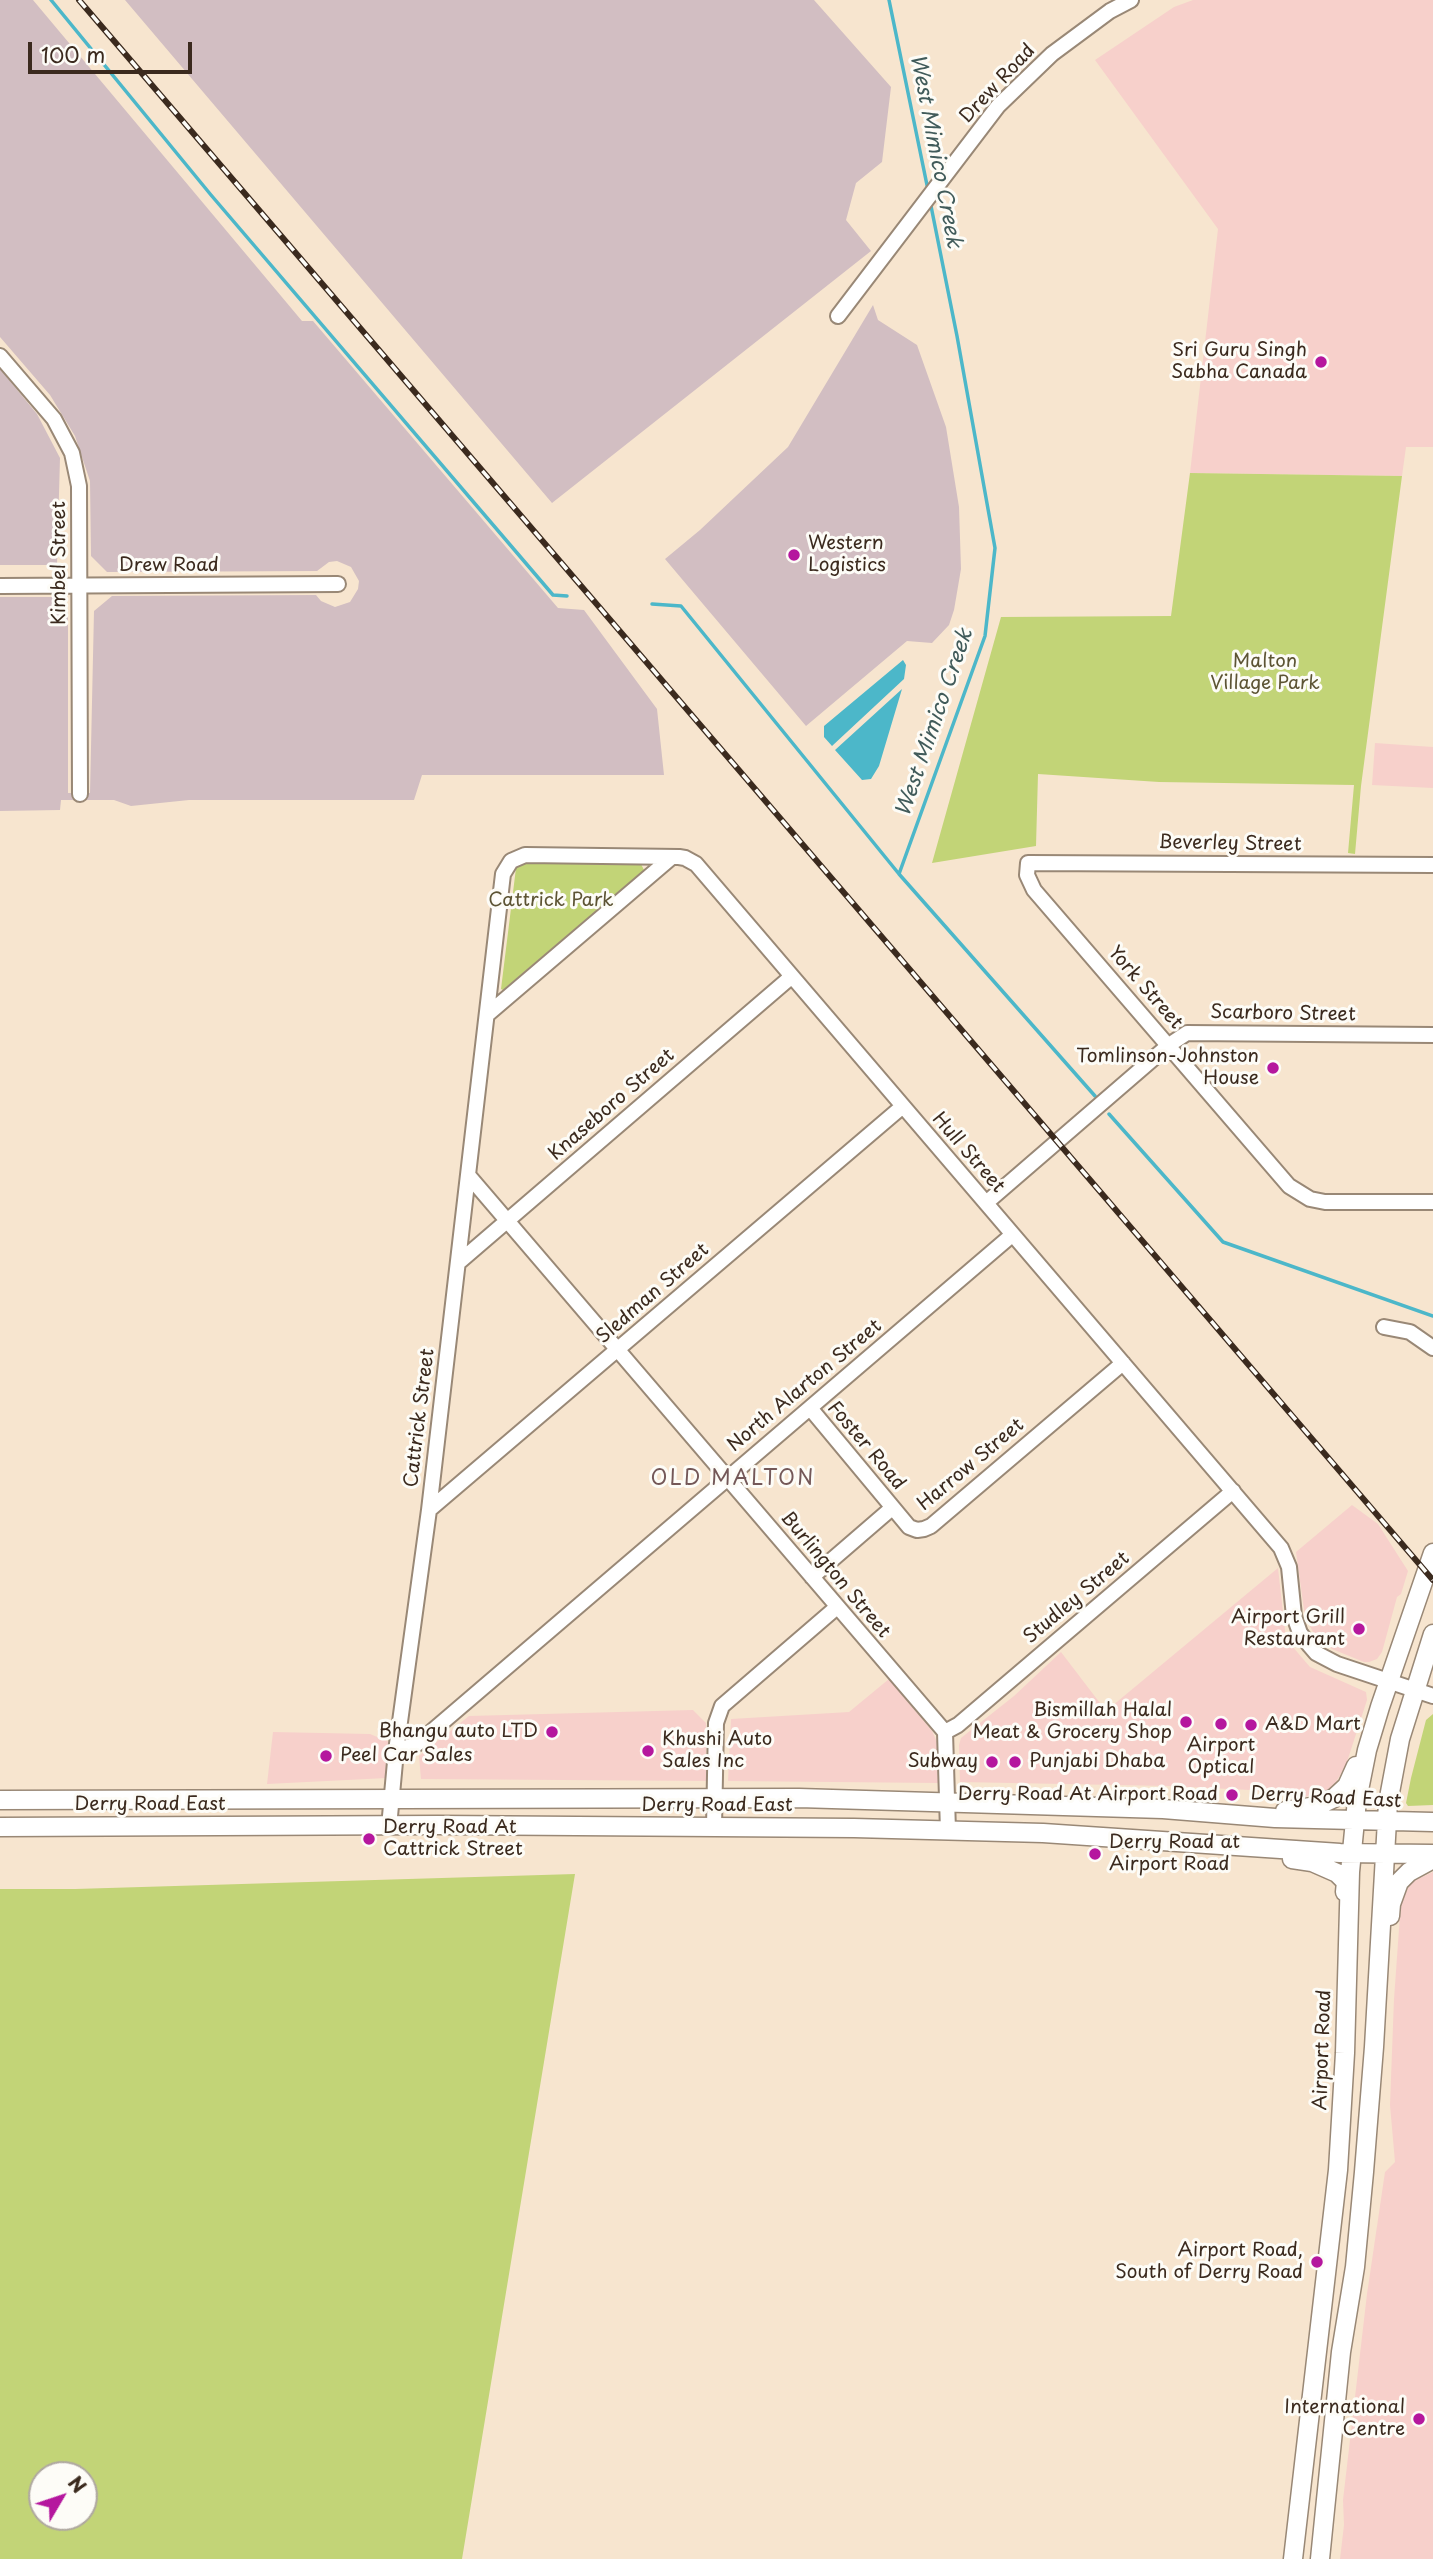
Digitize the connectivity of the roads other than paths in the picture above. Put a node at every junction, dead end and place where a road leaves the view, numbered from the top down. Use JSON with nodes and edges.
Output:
{"nodes":[{"id":1,"x":1131,"y":0,"type":"edge"},
{"id":2,"x":838,"y":316,"type":"dead end"},
{"id":3,"x":0,"y":356,"type":"edge"},
{"id":4,"x":338,"y":584,"type":"dead end"},
{"id":5,"x":0,"y":586,"type":"edge"},
{"id":6,"x":79,"y":586,"type":"junction"},
{"id":7,"x":79,"y":794,"type":"dead end"},
{"id":8,"x":672,"y":857,"type":"junction"},
{"id":9,"x":1028,"y":863,"type":"joint"},
{"id":10,"x":1433,"y":865,"type":"edge"},
{"id":11,"x":791,"y":977,"type":"junction"},
{"id":12,"x":488,"y":1014,"type":"junction"},
{"id":13,"x":1433,"y":1035,"type":"edge"},
{"id":14,"x":1169,"y":1045,"type":"junction"},
{"id":15,"x":903,"y":1106,"type":"junction"},
{"id":16,"x":468,"y":1175,"type":"junction"},
{"id":17,"x":1433,"y":1202,"type":"edge"},
{"id":18,"x":986,"y":1203,"type":"junction"},
{"id":19,"x":508,"y":1221,"type":"junction"},
{"id":20,"x":1013,"y":1235,"type":"junction"},
{"id":21,"x":458,"y":1263,"type":"junction"},
{"id":22,"x":1384,"y":1327,"type":"dead end"},
{"id":23,"x":1433,"y":1348,"type":"edge"},
{"id":24,"x":617,"y":1350,"type":"junction"},
{"id":25,"x":1122,"y":1363,"type":"junction"},
{"id":26,"x":810,"y":1408,"type":"junction"},
{"id":27,"x":728,"y":1478,"type":"junction"},
{"id":28,"x":1233,"y":1491,"type":"junction"},
{"id":29,"x":892,"y":1508,"type":"junction"},
{"id":30,"x":429,"y":1510,"type":"junction"},
{"id":31,"x":1433,"y":1553,"type":"edge"},
{"id":32,"x":812,"y":1577,"type":"junction"},
{"id":33,"x":837,"y":1607,"type":"junction"},
{"id":34,"x":1433,"y":1634,"type":"edge"},
{"id":35,"x":1388,"y":1682,"type":"junction"},
{"id":36,"x":1414,"y":1690,"type":"junction"},
{"id":37,"x":1433,"y":1696,"type":"edge"},
{"id":38,"x":945,"y":1732,"type":"junction"},
{"id":39,"x":1367,"y":1750,"type":"junction"},
{"id":40,"x":396,"y":1751,"type":"junction"},
{"id":41,"x":393,"y":1798,"type":"junction"},
{"id":42,"x":715,"y":1798,"type":"junction"},
{"id":43,"x":289,"y":1799,"type":"junction"},
{"id":44,"x":0,"y":1800,"type":"edge"},
{"id":45,"x":947,"y":1802,"type":"junction"},
{"id":46,"x":1275,"y":1818,"type":"junction"},
{"id":47,"x":1355,"y":1821,"type":"junction"},
{"id":48,"x":1386,"y":1822,"type":"junction"},
{"id":49,"x":1433,"y":1822,"type":"edge"},
{"id":50,"x":288,"y":1826,"type":"junction"},
{"id":51,"x":714,"y":1826,"type":"junction"},
{"id":52,"x":0,"y":1827,"type":"edge"},
{"id":53,"x":389,"y":1827,"type":"junction"},
{"id":54,"x":948,"y":1831,"type":"junction"},
{"id":55,"x":1251,"y":1846,"type":"junction"},
{"id":56,"x":1352,"y":1853,"type":"junction"},
{"id":57,"x":1384,"y":1854,"type":"junction"},
{"id":58,"x":1433,"y":1854,"type":"edge"},
{"id":59,"x":1433,"y":1859,"type":"edge"},
{"id":60,"x":1347,"y":1971,"type":"junction"},
{"id":61,"x":1378,"y":1972,"type":"junction"},
{"id":62,"x":1293,"y":2559,"type":"edge"},
{"id":63,"x":1320,"y":2559,"type":"edge"}],
"edges":[{"from":1,"to":2,"type":"street","name":"Drew Road"},
{"from":3,"to":6,"type":"street","name":"Kimbel Street"},
{"from":4,"to":6,"type":"street","name":"Drew Road"},
{"from":5,"to":6,"type":"street","name":"Drew Road"},
{"from":6,"to":7,"type":"street","name":"Kimbel Street"},
{"from":8,"to":11,"type":"street","name":"Hull Street"},
{"from":8,"to":12,"type":"street"},
{"from":8,"to":12,"type":"street","name":"Hull Street"},
{"from":9,"to":10,"type":"street","name":"Beverley Street"},
{"from":9,"to":14,"type":"street","name":"York Street"},
{"from":11,"to":15,"type":"street","name":"Hull Street"},
{"from":11,"to":19,"type":"street","name":"Knaseboro Street"},
{"from":12,"to":16,"type":"street","name":"Cattrick Street"},
{"from":13,"to":14,"type":"street","name":"Scarboro Street"},
{"from":14,"to":17,"type":"street","name":"York Street"},
{"from":14,"to":18,"type":"street","name":"Scarboro Street"},
{"from":15,"to":18,"type":"street","name":"Hull Street"},
{"from":15,"to":24,"type":"street","name":"Sledman Street"},
{"from":16,"to":19,"type":"street","name":"Burlington Street"},
{"from":16,"to":21,"type":"street","name":"Cattrick Street"},
{"from":18,"to":20,"type":"street","name":"Hull Street"},
{"from":19,"to":21,"type":"street","name":"Knaseboro Street"},
{"from":19,"to":24,"type":"street","name":"Burlington Street"},
{"from":20,"to":25,"type":"street","name":"Hull Street"},
{"from":20,"to":26,"type":"street","name":"North Alarton Street"},
{"from":21,"to":30,"type":"street","name":"Cattrick Street"},
{"from":22,"to":23,"type":"street"},
{"from":24,"to":27,"type":"street","name":"Burlington Street"},
{"from":24,"to":30,"type":"street","name":"Sledman Street"},
{"from":25,"to":28,"type":"street","name":"Hull Street"},
{"from":25,"to":29,"type":"street","name":"Harrow Street"},
{"from":26,"to":27,"type":"street","name":"North Alarton Street"},
{"from":26,"to":29,"type":"street","name":"Foster Road"},
{"from":27,"to":32,"type":"street","name":"Burlington Street"},
{"from":27,"to":40,"type":"street","name":"North Alarton Street"},
{"from":28,"to":35,"type":"street","name":"Hull Street"},
{"from":28,"to":38,"type":"street","name":"Studley Street"},
{"from":29,"to":32,"type":"street","name":"Harrow Street"},
{"from":30,"to":40,"type":"street","name":"Cattrick Street"},
{"from":31,"to":35,"type":"main road","name":"Airport Road"},
{"from":32,"to":33,"type":"street","name":"Burlington Street"},
{"from":33,"to":38,"type":"street","name":"Burlington Street"},
{"from":33,"to":42,"type":"street"},
{"from":34,"to":36,"type":"main road"},
{"from":35,"to":36,"type":"street","name":"Hull Street"},
{"from":35,"to":39,"type":"main road","name":"Airport Road"},
{"from":36,"to":37,"type":"street","name":"Hull Street"},
{"from":36,"to":48,"type":"main road"},
{"from":38,"to":45,"type":"street"},
{"from":39,"to":46,"type":"main road"},
{"from":39,"to":47,"type":"main road","name":"Airport Road"},
{"from":40,"to":41,"type":"street","name":"Cattrick Street"},
{"from":41,"to":42,"type":"main road","name":"Derry Road East"},
{"from":41,"to":43,"type":"main road","name":"Derry Road East"},
{"from":41,"to":53,"type":"street","name":"Cattrick Street"},
{"from":42,"to":45,"type":"main road","name":"Derry Road East"},
{"from":42,"to":51,"type":"street"},
{"from":43,"to":44,"type":"main road","name":"Derry Road East"},
{"from":43,"to":50,"type":"main road"},
{"from":45,"to":46,"type":"main road","name":"Derry Road East"},
{"from":45,"to":54,"type":"street"},
{"from":46,"to":47,"type":"main road","name":"Derry Road East"},
{"from":47,"to":48,"type":"main road","name":"Derry Road East"},
{"from":47,"to":56,"type":"main road","name":"Airport Road"},
{"from":48,"to":49,"type":"main road","name":"Derry Road East"},
{"from":48,"to":57,"type":"main road"},
{"from":50,"to":52,"type":"main road","name":"Derry Road East"},
{"from":50,"to":53,"type":"main road","name":"Derry Road East"},
{"from":51,"to":53,"type":"main road","name":"Derry Road East"},
{"from":51,"to":54,"type":"main road","name":"Derry Road East"},
{"from":54,"to":55,"type":"main road","name":"Derry Road East"},
{"from":55,"to":56,"type":"main road","name":"Derry Road East"},
{"from":55,"to":60,"type":"main road"},
{"from":56,"to":57,"type":"main road","name":"Derry Road East"},
{"from":56,"to":60,"type":"main road","name":"Airport Road"},
{"from":57,"to":58,"type":"main road","name":"Derry Road East"},
{"from":57,"to":61,"type":"main road"},
{"from":59,"to":61,"type":"main road"},
{"from":60,"to":62,"type":"main road","name":"Airport Road"},
{"from":61,"to":63,"type":"main road"}]}
